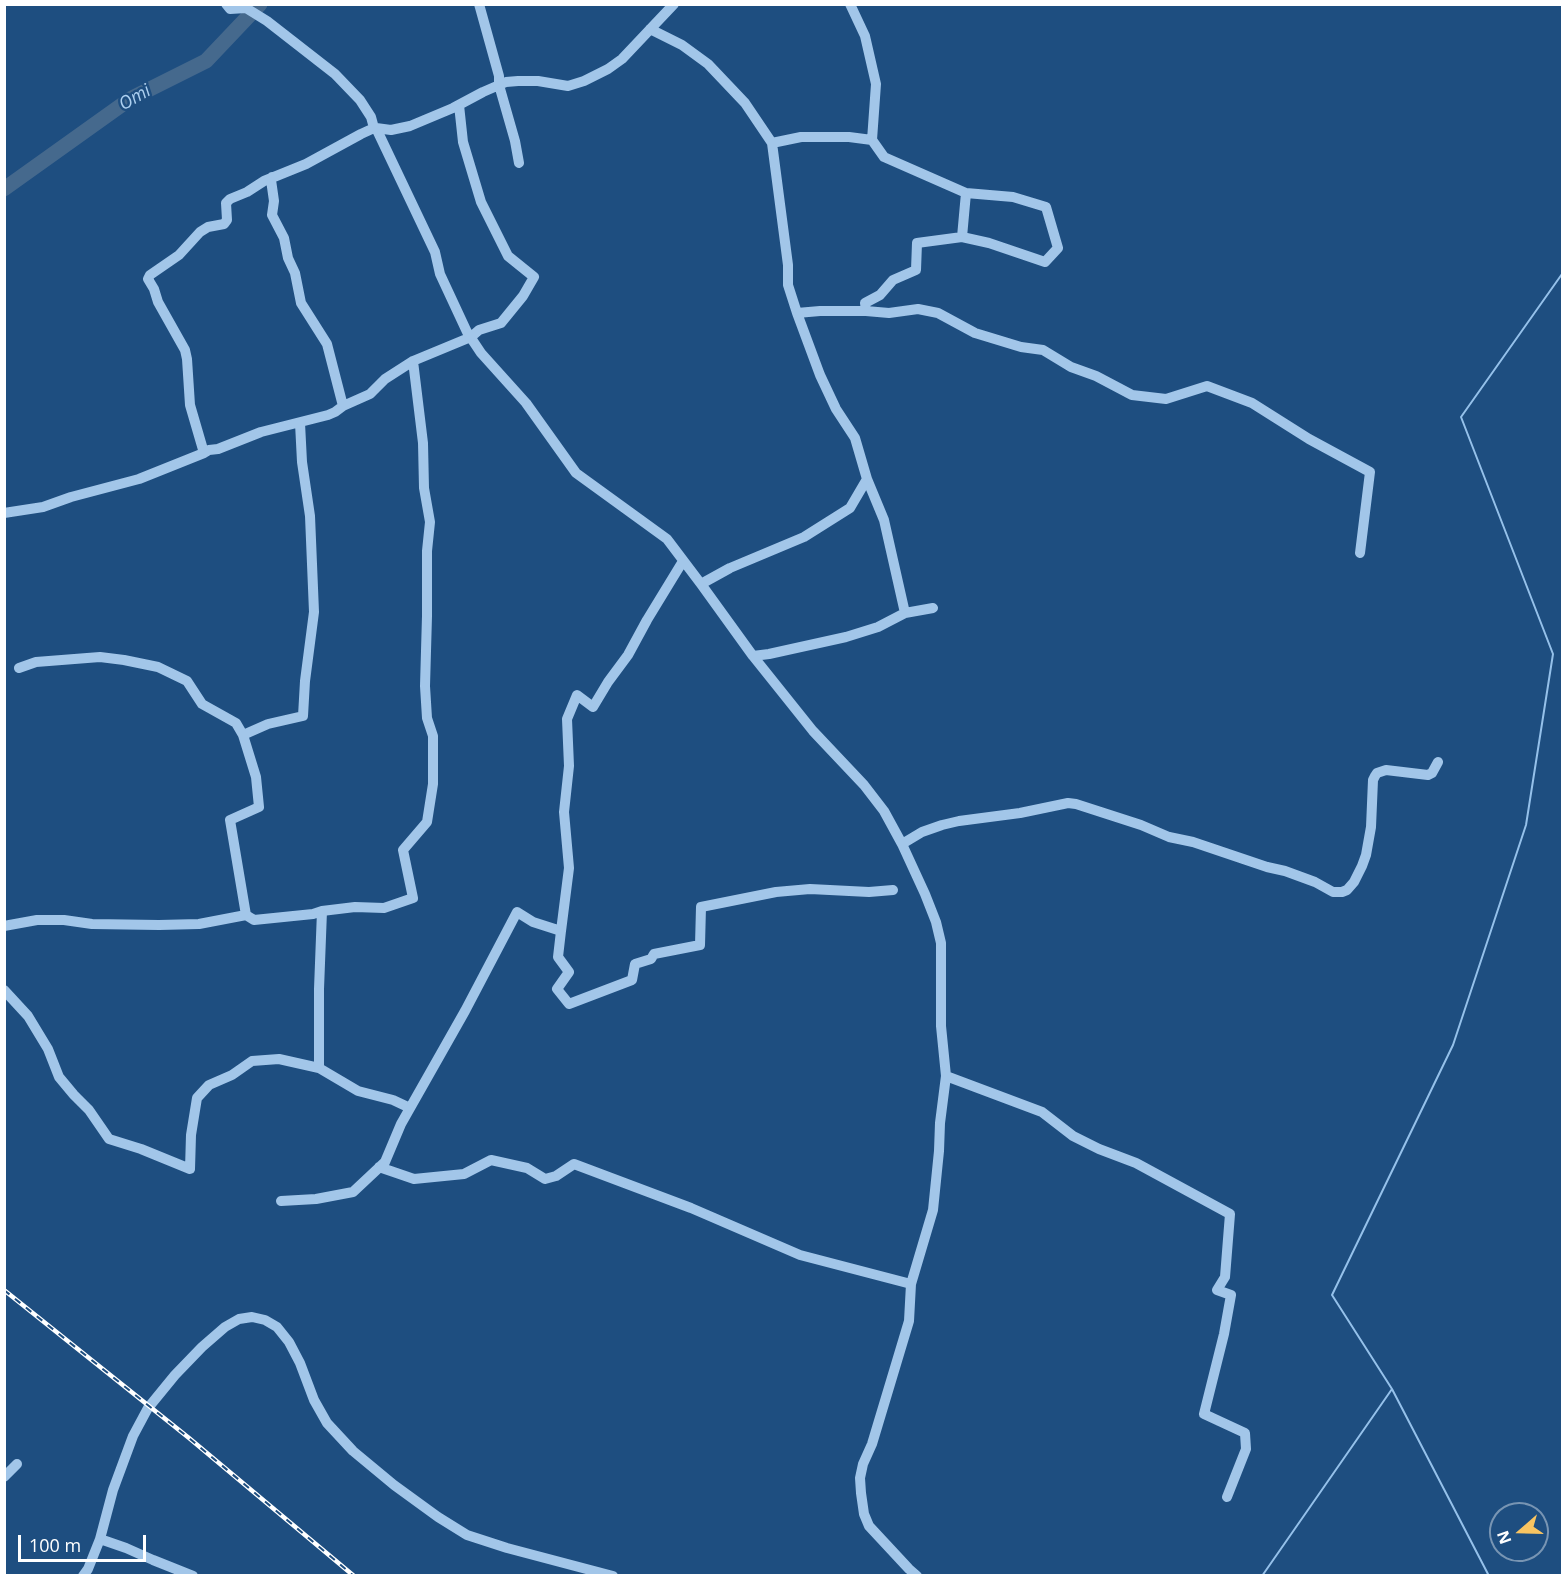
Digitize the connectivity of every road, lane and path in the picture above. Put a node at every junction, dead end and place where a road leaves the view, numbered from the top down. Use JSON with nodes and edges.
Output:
{"nodes":[{"id":1,"x":226,"y":4,"type":"edge"},
{"id":2,"x":479,"y":4,"type":"edge"},
{"id":3,"x":674,"y":4,"type":"edge"},
{"id":4,"x":850,"y":4,"type":"edge"},
{"id":5,"x":650,"y":29,"type":"junction"},
{"id":6,"x":499,"y":85,"type":"junction"},
{"id":7,"x":459,"y":105,"type":"junction"},
{"id":8,"x":375,"y":128,"type":"junction"},
{"id":9,"x":872,"y":140,"type":"junction"},
{"id":10,"x":772,"y":143,"type":"junction"},
{"id":11,"x":519,"y":163,"type":"dead end"},
{"id":12,"x":272,"y":177,"type":"junction"},
{"id":13,"x":966,"y":193,"type":"junction"},
{"id":14,"x":962,"y":237,"type":"junction"},
{"id":15,"x":866,"y":311,"type":"junction"},
{"id":16,"x":797,"y":313,"type":"junction"},
{"id":17,"x":471,"y":337,"type":"junction"},
{"id":18,"x":413,"y":361,"type":"junction"},
{"id":19,"x":343,"y":405,"type":"junction"},
{"id":20,"x":300,"y":423,"type":"junction"},
{"id":21,"x":204,"y":453,"type":"junction"},
{"id":22,"x":867,"y":479,"type":"junction"},
{"id":23,"x":4,"y":513,"type":"edge"},
{"id":24,"x":1360,"y":554,"type":"dead end"},
{"id":25,"x":683,"y":561,"type":"junction"},
{"id":26,"x":701,"y":584,"type":"junction"},
{"id":27,"x":933,"y":608,"type":"dead end"},
{"id":28,"x":905,"y":613,"type":"junction"},
{"id":29,"x":753,"y":656,"type":"junction"},
{"id":30,"x":19,"y":668,"type":"dead end"},
{"id":31,"x":243,"y":735,"type":"junction"},
{"id":32,"x":1438,"y":762,"type":"dead end"},
{"id":33,"x":902,"y":844,"type":"junction"},
{"id":34,"x":893,"y":890,"type":"dead end"},
{"id":35,"x":322,"y":911,"type":"junction"},
{"id":36,"x":246,"y":915,"type":"junction"},
{"id":37,"x":4,"y":926,"type":"edge"},
{"id":38,"x":561,"y":931,"type":"junction"},
{"id":39,"x":4,"y":990,"type":"edge"},
{"id":40,"x":319,"y":1068,"type":"junction"},
{"id":41,"x":946,"y":1076,"type":"junction"},
{"id":42,"x":410,"y":1108,"type":"junction"},
{"id":43,"x":379,"y":1167,"type":"junction"},
{"id":44,"x":281,"y":1201,"type":"dead end"},
{"id":45,"x":911,"y":1284,"type":"junction"},
{"id":46,"x":17,"y":1464,"type":"dead end"},
{"id":47,"x":4,"y":1477,"type":"edge"},
{"id":48,"x":1227,"y":1497,"type":"dead end"},
{"id":49,"x":100,"y":1539,"type":"junction"},
{"id":50,"x":83,"y":1575,"type":"edge"},
{"id":51,"x":193,"y":1575,"type":"edge"},
{"id":52,"x":613,"y":1575,"type":"edge"},
{"id":53,"x":917,"y":1575,"type":"edge"}],
"edges":[{"from":1,"to":8,"type":"street"},
{"from":2,"to":6,"type":"street"},
{"from":3,"to":5,"type":"street"},
{"from":4,"to":9,"type":"street"},
{"from":5,"to":6,"type":"street"},
{"from":5,"to":10,"type":"street"},
{"from":6,"to":7,"type":"street"},
{"from":6,"to":11,"type":"street"},
{"from":7,"to":8,"type":"street"},
{"from":7,"to":17,"type":"street"},
{"from":8,"to":12,"type":"street"},
{"from":8,"to":17,"type":"street"},
{"from":9,"to":10,"type":"street"},
{"from":9,"to":13,"type":"street"},
{"from":10,"to":16,"type":"street"},
{"from":12,"to":19,"type":"street"},
{"from":12,"to":21,"type":"street"},
{"from":13,"to":14,"type":"street"},
{"from":13,"to":14,"type":"street"},
{"from":14,"to":15,"type":"street"},
{"from":15,"to":16,"type":"street"},
{"from":15,"to":24,"type":"street"},
{"from":16,"to":22,"type":"street"},
{"from":17,"to":18,"type":"street"},
{"from":17,"to":25,"type":"street"},
{"from":18,"to":19,"type":"street"},
{"from":18,"to":35,"type":"street"},
{"from":19,"to":20,"type":"street"},
{"from":20,"to":21,"type":"street"},
{"from":20,"to":31,"type":"street"},
{"from":21,"to":23,"type":"street"},
{"from":22,"to":26,"type":"street"},
{"from":22,"to":28,"type":"street"},
{"from":25,"to":26,"type":"street"},
{"from":25,"to":38,"type":"street"},
{"from":26,"to":29,"type":"street"},
{"from":27,"to":28,"type":"street"},
{"from":28,"to":29,"type":"street"},
{"from":29,"to":33,"type":"street"},
{"from":30,"to":31,"type":"street"},
{"from":31,"to":36,"type":"street"},
{"from":32,"to":33,"type":"street"},
{"from":33,"to":41,"type":"street"},
{"from":34,"to":38,"type":"street"},
{"from":35,"to":36,"type":"street"},
{"from":35,"to":40,"type":"street"},
{"from":36,"to":37,"type":"street"},
{"from":38,"to":42,"type":"street"},
{"from":39,"to":40,"type":"street"},
{"from":40,"to":42,"type":"street"},
{"from":41,"to":45,"type":"street"},
{"from":41,"to":48,"type":"street"},
{"from":42,"to":43,"type":"street"},
{"from":43,"to":44,"type":"street"},
{"from":43,"to":45,"type":"street"},
{"from":45,"to":53,"type":"street"},
{"from":46,"to":47,"type":"street"},
{"from":49,"to":50,"type":"street"},
{"from":49,"to":51,"type":"street"},
{"from":49,"to":52,"type":"street"}]}
